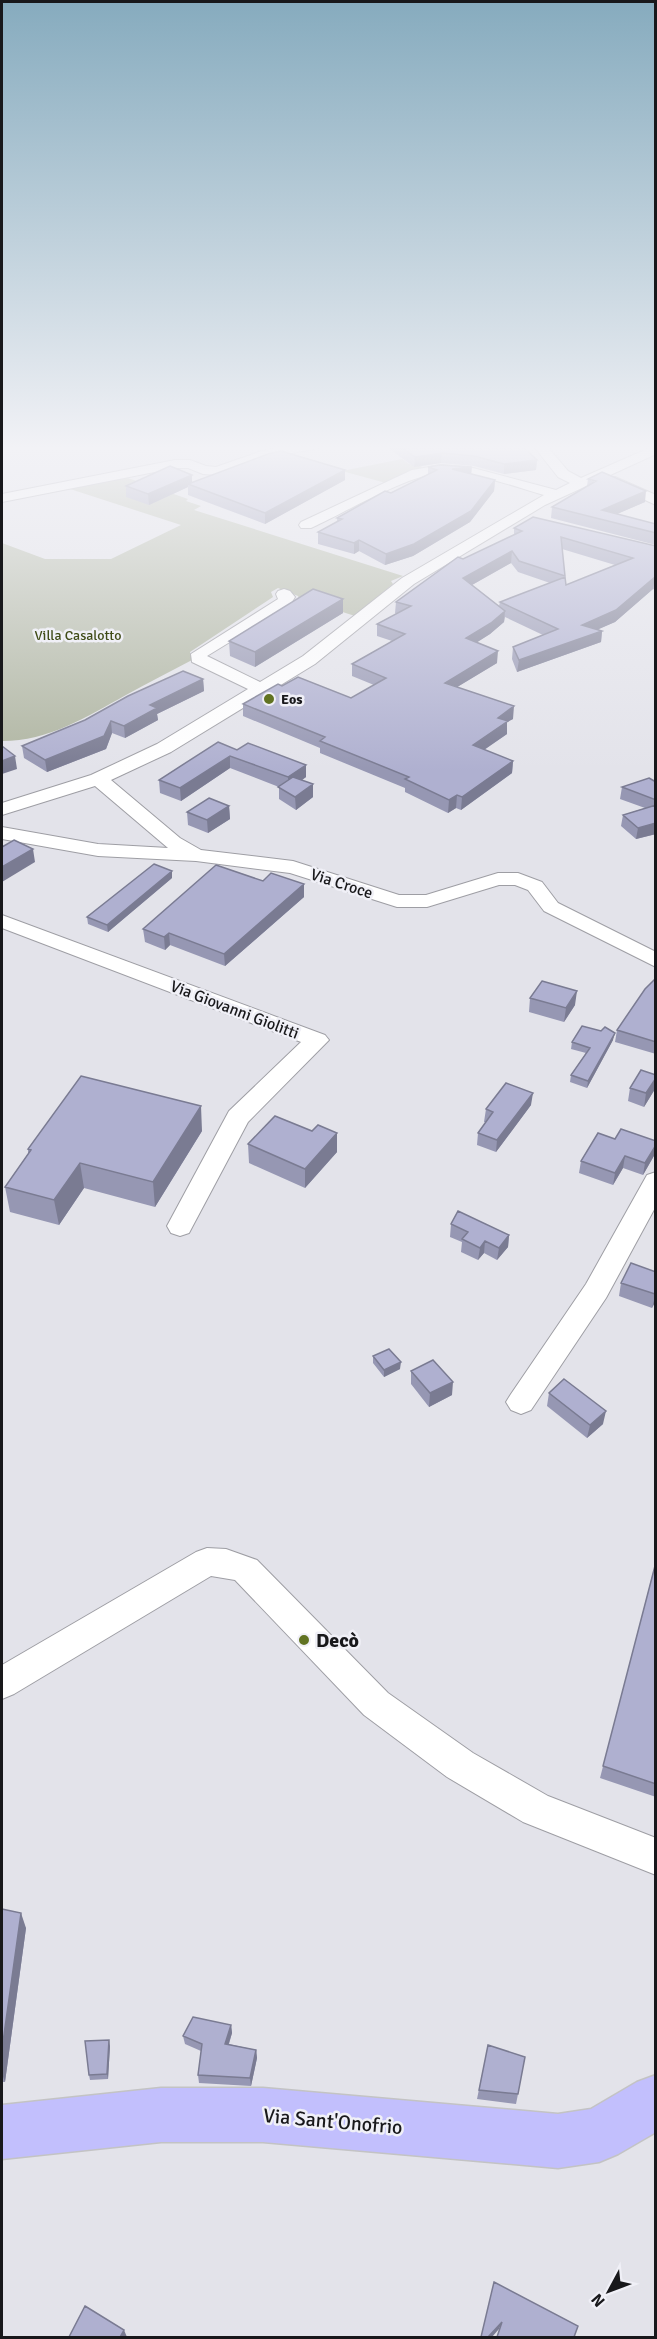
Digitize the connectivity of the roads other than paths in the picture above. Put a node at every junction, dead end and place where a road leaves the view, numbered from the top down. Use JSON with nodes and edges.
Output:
{"nodes":[{"id":1,"x":454,"y":553,"type":"edge"},
{"id":2,"x":284,"y":594,"type":"dead end"},
{"id":3,"x":255,"y":686,"type":"junction"},
{"id":4,"x":98,"y":779,"type":"junction"},
{"id":5,"x":2,"y":798,"type":"edge"},
{"id":6,"x":2,"y":809,"type":"edge"},
{"id":7,"x":2,"y":833,"type":"edge"},
{"id":8,"x":196,"y":855,"type":"junction"},
{"id":9,"x":2,"y":921,"type":"edge"},
{"id":10,"x":656,"y":961,"type":"edge"},
{"id":11,"x":656,"y":1181,"type":"edge"},
{"id":12,"x":180,"y":1226,"type":"dead end"},
{"id":13,"x":521,"y":1401,"type":"dead end"},
{"id":14,"x":2,"y":1683,"type":"edge"},
{"id":15,"x":656,"y":1857,"type":"edge"},
{"id":16,"x":656,"y":2101,"type":"edge"},
{"id":17,"x":2,"y":2132,"type":"edge"}],
"edges":[{"from":1,"to":3,"type":"street"},
{"from":2,"to":3,"type":"street"},
{"from":3,"to":4,"type":"street"},
{"from":3,"to":5,"type":"street"},
{"from":4,"to":6,"type":"street"},
{"from":4,"to":8,"type":"street"},
{"from":7,"to":8,"type":"street","name":"Via Croce"},
{"from":8,"to":10,"type":"street","name":"Via Croce"},
{"from":9,"to":12,"type":"street","name":"Via Giovanni Giolitti"},
{"from":11,"to":13,"type":"street"},
{"from":14,"to":15,"type":"street"},
{"from":16,"to":17,"type":"main road","name":"Via Sant'Onofrio"}]}
